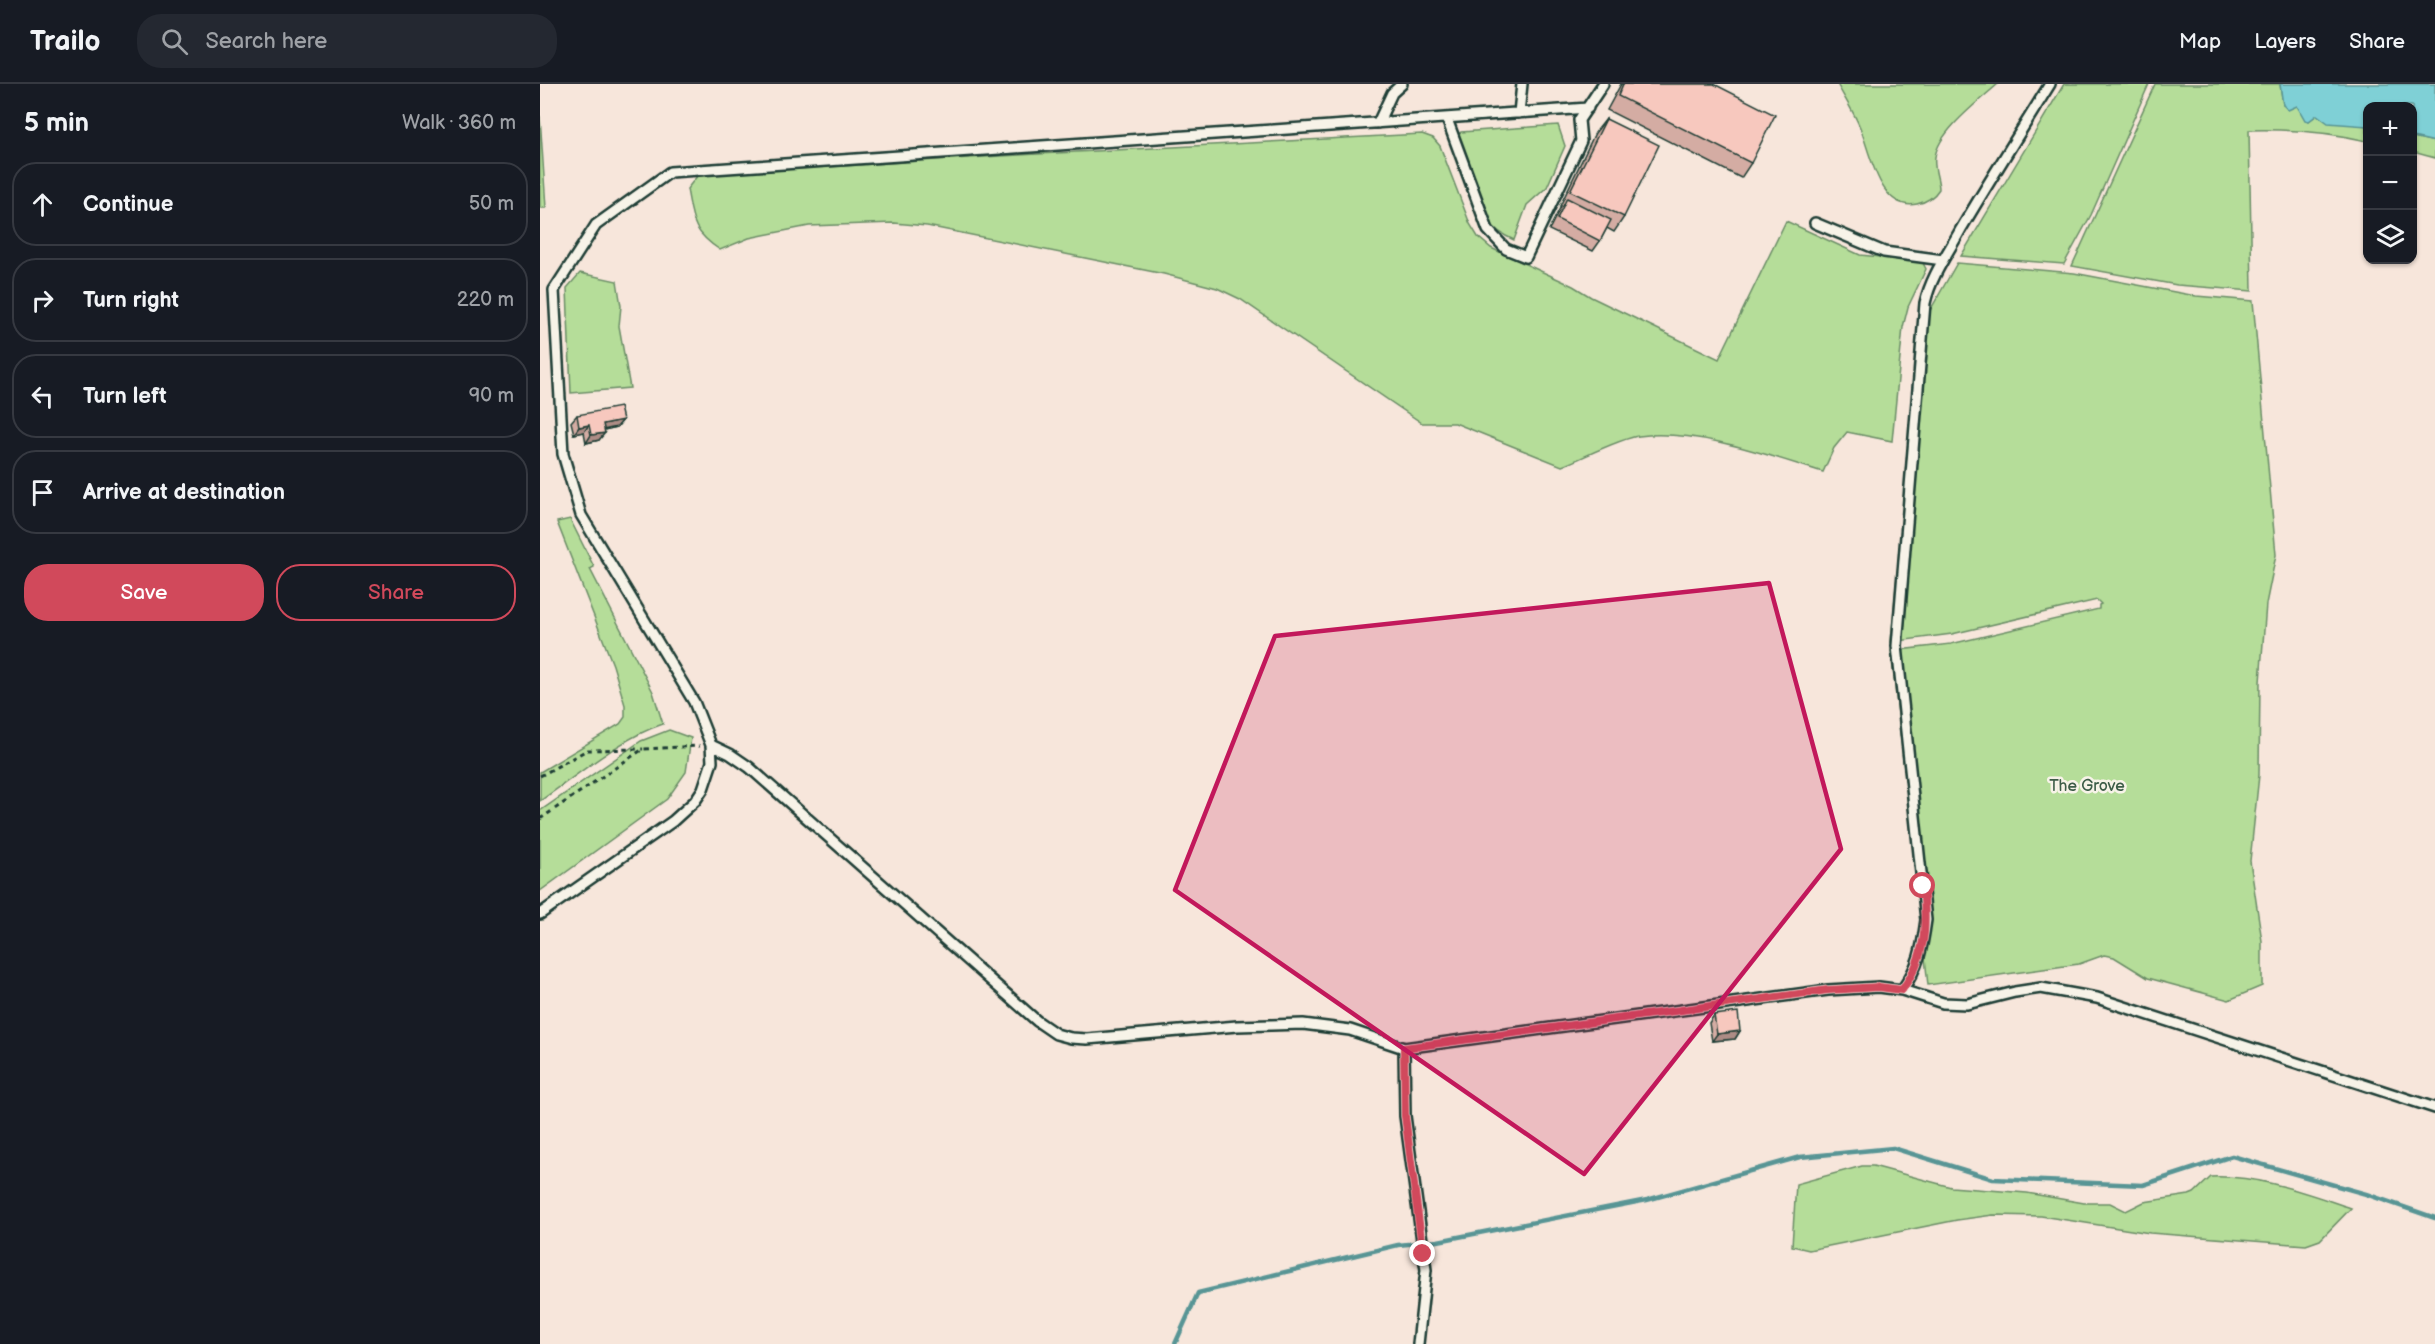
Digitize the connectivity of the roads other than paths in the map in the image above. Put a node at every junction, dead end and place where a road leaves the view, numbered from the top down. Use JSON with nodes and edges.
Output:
{"nodes":[{"id":1,"x":1402,"y":84,"type":"edge"},
{"id":2,"x":1522,"y":84,"type":"edge"},
{"id":3,"x":1603,"y":84,"type":"edge"},
{"id":4,"x":2050,"y":84,"type":"edge"},
{"id":5,"x":1588,"y":108,"type":"junction"},
{"id":6,"x":1519,"y":113,"type":"junction"},
{"id":7,"x":1447,"y":119,"type":"junction"},
{"id":8,"x":1378,"y":123,"type":"junction"},
{"id":9,"x":1815,"y":223,"type":"dead end"},
{"id":10,"x":1943,"y":260,"type":"junction"},
{"id":11,"x":711,"y":745,"type":"junction"},
{"id":12,"x":540,"y":914,"type":"edge"},
{"id":13,"x":1902,"y":990,"type":"junction"},
{"id":14,"x":1404,"y":1048,"type":"junction"},
{"id":15,"x":2435,"y":1108,"type":"edge"},
{"id":16,"x":1419,"y":1344,"type":"edge"}],
"edges":[{"from":1,"to":8,"type":"lane"},
{"from":2,"to":6,"type":"lane"},
{"from":3,"to":5,"type":"lane"},
{"from":4,"to":10,"type":"lane"},
{"from":5,"to":6,"type":"lane"},
{"from":5,"to":7,"type":"lane"},
{"from":6,"to":7,"type":"lane"},
{"from":7,"to":8,"type":"lane"},
{"from":8,"to":11,"type":"lane"},
{"from":9,"to":10,"type":"lane"},
{"from":10,"to":13,"type":"lane"},
{"from":11,"to":12,"type":"lane"},
{"from":11,"to":14,"type":"lane"},
{"from":13,"to":14,"type":"lane"},
{"from":13,"to":15,"type":"lane"},
{"from":14,"to":16,"type":"lane"}]}
